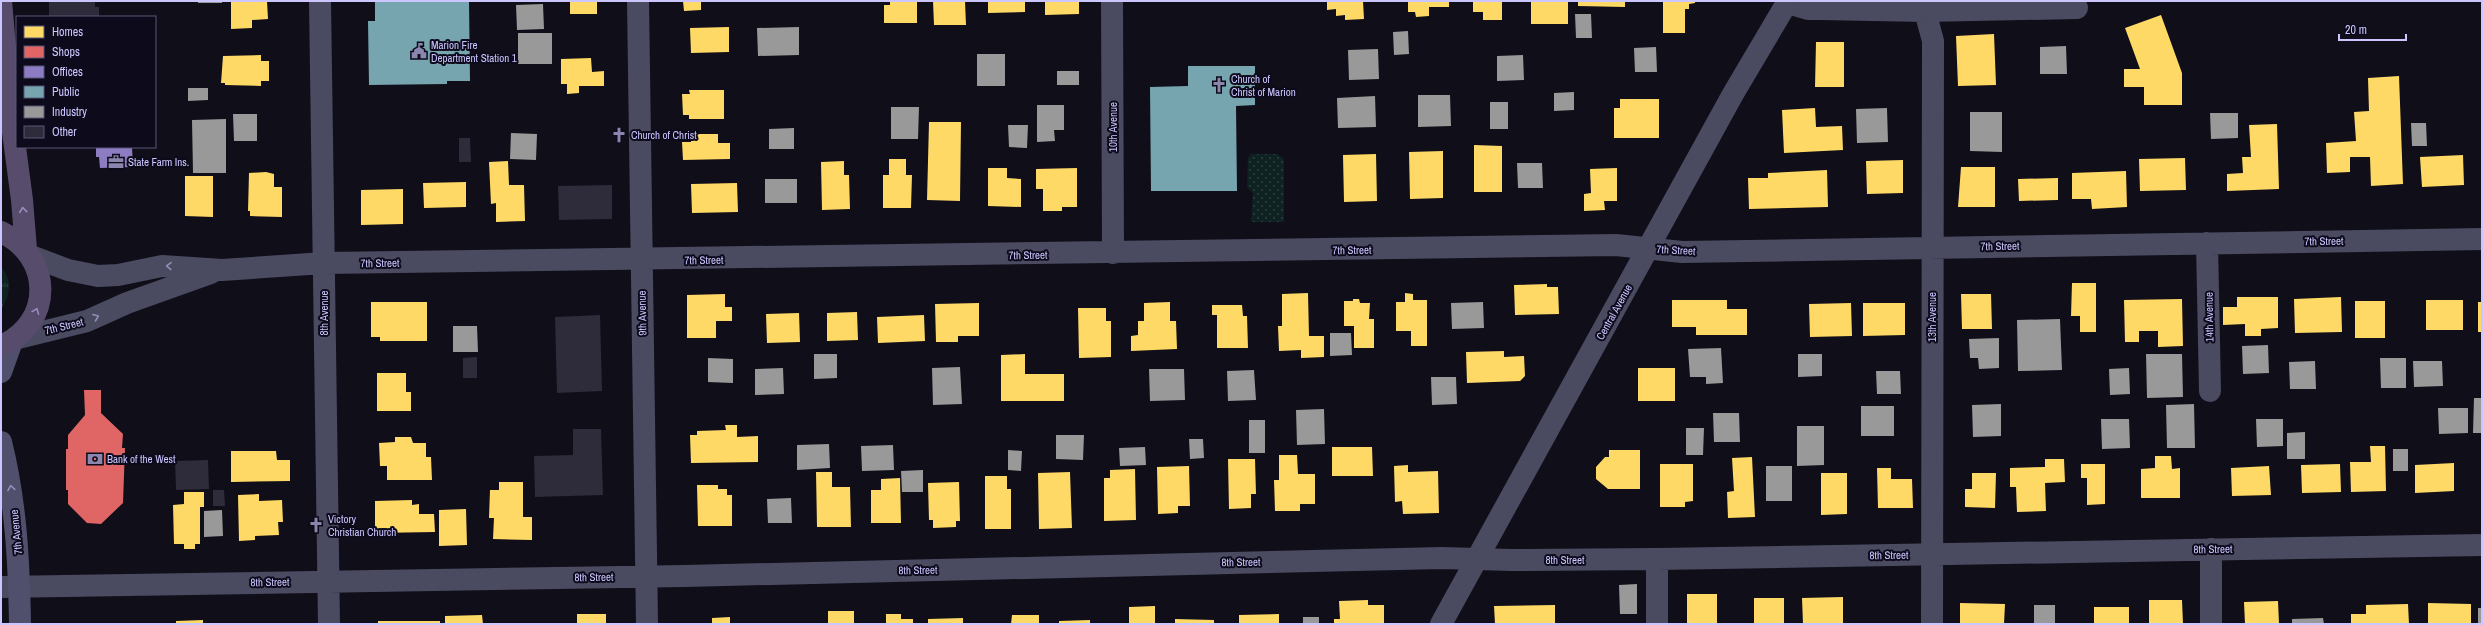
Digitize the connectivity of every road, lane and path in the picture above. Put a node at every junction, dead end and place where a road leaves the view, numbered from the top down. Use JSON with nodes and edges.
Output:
{"nodes":[{"id":1,"x":1,"y":1,"type":"edge"},
{"id":2,"x":320,"y":1,"type":"edge"},
{"id":3,"x":638,"y":1,"type":"edge"},
{"id":4,"x":1112,"y":1,"type":"edge"},
{"id":5,"x":1787,"y":2,"type":"edge"},
{"id":6,"x":2077,"y":8,"type":"dead end"},
{"id":7,"x":1925,"y":11,"type":"junction"},
{"id":8,"x":1,"y":232,"type":"edge"},
{"id":9,"x":2482,"y":239,"type":"edge"},
{"id":10,"x":2207,"y":243,"type":"junction"},
{"id":11,"x":1932,"y":248,"type":"junction"},
{"id":12,"x":1649,"y":249,"type":"junction"},
{"id":13,"x":28,"y":252,"type":"junction"},
{"id":14,"x":1113,"y":253,"type":"junction"},
{"id":15,"x":642,"y":260,"type":"junction"},
{"id":16,"x":324,"y":263,"type":"junction"},
{"id":17,"x":222,"y":270,"type":"junction"},
{"id":18,"x":10,"y":342,"type":"edge"},
{"id":19,"x":1,"y":372,"type":"edge"},
{"id":20,"x":2210,"y":391,"type":"dead end"},
{"id":21,"x":1,"y":442,"type":"edge"},
{"id":22,"x":2482,"y":545,"type":"edge"},
{"id":23,"x":2211,"y":549,"type":"junction"},
{"id":24,"x":1932,"y":554,"type":"junction"},
{"id":25,"x":1477,"y":559,"type":"junction"},
{"id":26,"x":1657,"y":559,"type":"junction"},
{"id":27,"x":647,"y":576,"type":"junction"},
{"id":28,"x":329,"y":582,"type":"junction"},
{"id":29,"x":10,"y":587,"type":"edge"},
{"id":30,"x":20,"y":624,"type":"edge"},
{"id":31,"x":329,"y":624,"type":"edge"},
{"id":32,"x":648,"y":624,"type":"edge"},
{"id":33,"x":1441,"y":624,"type":"edge"},
{"id":34,"x":1657,"y":624,"type":"edge"},
{"id":35,"x":1932,"y":624,"type":"edge"},
{"id":36,"x":2211,"y":624,"type":"edge"}],
"edges":[{"from":13,"to":1,"type":"main road","one_way":true},
{"from":2,"to":16,"type":"street","name":"8th Avenue"},
{"from":3,"to":15,"type":"street","name":"9th Avenue"},
{"from":4,"to":14,"type":"street","name":"10th Avenue"},
{"from":5,"to":7,"type":"street"},
{"from":5,"to":12,"type":"street","name":"Central Avenue"},
{"from":6,"to":7,"type":"street"},
{"from":7,"to":11,"type":"street","name":"13th Avenue"},
{"from":8,"to":13,"type":"main road"},
{"from":9,"to":10,"type":"street","name":"7th Street"},
{"from":10,"to":11,"type":"street","name":"7th Street"},
{"from":10,"to":20,"type":"street","name":"14th Avenue"},
{"from":11,"to":12,"type":"street","name":"7th Street"},
{"from":11,"to":24,"type":"street","name":"13th Avenue"},
{"from":12,"to":14,"type":"street","name":"7th Street"},
{"from":12,"to":25,"type":"street","name":"Central Avenue"},
{"from":17,"to":13,"type":"street","name":"7th Street","one_way":true},
{"from":18,"to":13,"type":"main road","one_way":true},
{"from":14,"to":15,"type":"street","name":"7th Street"},
{"from":15,"to":16,"type":"street","name":"7th Street"},
{"from":15,"to":27,"type":"street","name":"9th Avenue"},
{"from":16,"to":17,"type":"street","name":"7th Street"},
{"from":16,"to":28,"type":"street","name":"8th Avenue"},
{"from":18,"to":17,"type":"street","name":"7th Street","one_way":true},
{"from":18,"to":19,"type":"main road"},
{"from":29,"to":21,"type":"main road","name":"7th Avenue","one_way":true},
{"from":22,"to":23,"type":"street","name":"8th Street"},
{"from":23,"to":24,"type":"street","name":"8th Street"},
{"from":23,"to":36,"type":"street"},
{"from":24,"to":26,"type":"street","name":"8th Street"},
{"from":24,"to":35,"type":"street","name":"13th Avenue"},
{"from":25,"to":26,"type":"street","name":"8th Street"},
{"from":25,"to":27,"type":"street","name":"8th Street"},
{"from":25,"to":33,"type":"street","name":"Central Avenue"},
{"from":26,"to":34,"type":"street"},
{"from":27,"to":28,"type":"street","name":"8th Street"},
{"from":27,"to":32,"type":"street","name":"9th Avenue"},
{"from":28,"to":29,"type":"street","name":"8th Street"},
{"from":28,"to":31,"type":"street","name":"8th Avenue"},
{"from":29,"to":30,"type":"main road","name":"7th Avenue"}]}
